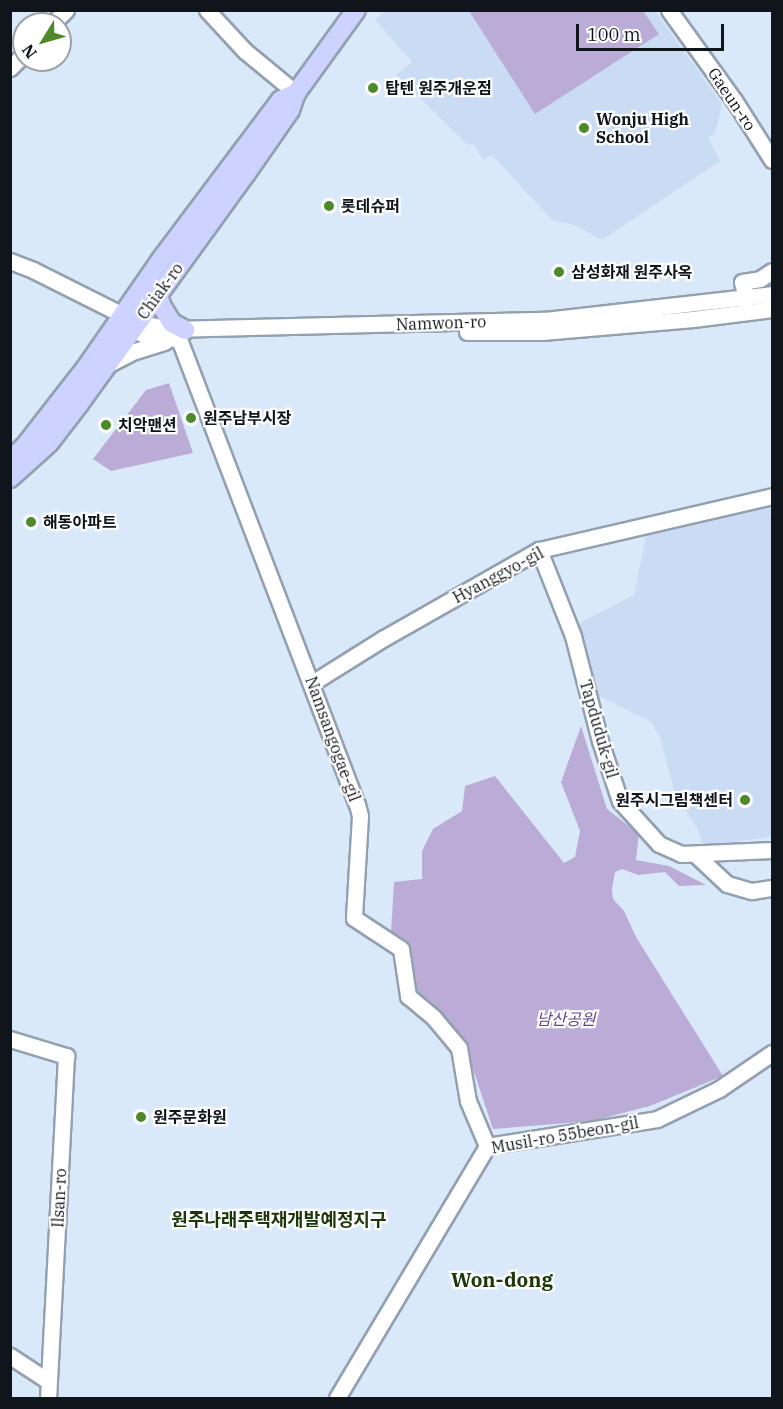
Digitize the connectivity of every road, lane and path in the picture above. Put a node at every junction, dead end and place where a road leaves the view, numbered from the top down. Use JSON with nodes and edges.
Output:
{"nodes":[{"id":1,"x":207,"y":10,"type":"edge"},
{"id":2,"x":356,"y":10,"type":"edge"},
{"id":3,"x":669,"y":10,"type":"edge"},
{"id":4,"x":296,"y":93,"type":"junction"},
{"id":5,"x":772,"y":160,"type":"edge"},
{"id":6,"x":10,"y":261,"type":"edge"},
{"id":7,"x":772,"y":271,"type":"edge"},
{"id":8,"x":158,"y":294,"type":"junction"},
{"id":9,"x":772,"y":294,"type":"edge"},
{"id":10,"x":746,"y":298,"type":"junction"},
{"id":11,"x":772,"y":309,"type":"edge"},
{"id":12,"x":127,"y":323,"type":"junction"},
{"id":13,"x":182,"y":334,"type":"junction"},
{"id":14,"x":107,"y":365,"type":"junction"},
{"id":15,"x":10,"y":460,"type":"edge"},
{"id":16,"x":10,"y":478,"type":"edge"},
{"id":17,"x":772,"y":496,"type":"edge"},
{"id":18,"x":538,"y":550,"type":"junction"},
{"id":19,"x":312,"y":683,"type":"junction"},
{"id":20,"x":772,"y":850,"type":"edge"},
{"id":21,"x":696,"y":855,"type":"junction"},
{"id":22,"x":772,"y":888,"type":"edge"},
{"id":23,"x":10,"y":1039,"type":"edge"},
{"id":24,"x":772,"y":1053,"type":"edge"},
{"id":25,"x":487,"y":1146,"type":"junction"},
{"id":26,"x":10,"y":1356,"type":"edge"},
{"id":27,"x":48,"y":1381,"type":"junction"},
{"id":28,"x":48,"y":1398,"type":"edge"},
{"id":29,"x":337,"y":1398,"type":"edge"}],
"edges":[{"from":1,"to":4,"type":"street"},
{"from":2,"to":4,"type":"main road","name":"Chiak-ro"},
{"from":3,"to":5,"type":"street","name":"Gaeun-ro"},
{"from":4,"to":8,"type":"main road","name":"Chiak-ro"},
{"from":4,"to":12,"type":"main road","name":"Chiak-ro"},
{"from":6,"to":12,"type":"street","name":"Namwon-ro"},
{"from":7,"to":10,"type":"street"},
{"from":8,"to":12,"type":"main road","name":"Chiak-ro"},
{"from":8,"to":13,"type":"main road"},
{"from":9,"to":10,"type":"street","name":"Namwon-ro"},
{"from":10,"to":13,"type":"street","name":"Namwon-ro"},
{"from":11,"to":13,"type":"street","name":"Namwon-ro"},
{"from":12,"to":13,"type":"street","name":"Namwon-ro"},
{"from":12,"to":14,"type":"main road","name":"Chiak-ro"},
{"from":12,"to":15,"type":"main road","name":"Chiak-ro"},
{"from":13,"to":14,"type":"street"},
{"from":13,"to":19,"type":"street","name":"Namsangogae-gil"},
{"from":14,"to":16,"type":"main road","name":"Chiak-ro"},
{"from":17,"to":18,"type":"street","name":"Hyanggyo-gil"},
{"from":18,"to":19,"type":"street","name":"Hyanggyo-gil"},
{"from":18,"to":21,"type":"street","name":"Tapduduk-gil"},
{"from":19,"to":25,"type":"street","name":"Namsangogae-gil"},
{"from":20,"to":21,"type":"street"},
{"from":21,"to":22,"type":"street","name":"Tapduduk-gil"},
{"from":23,"to":27,"type":"street","name":"Ilsan-ro"},
{"from":24,"to":25,"type":"street","name":"Musil-ro 55beon-gil"},
{"from":25,"to":29,"type":"street","name":"Musil-ro 55beon-gil"},
{"from":26,"to":27,"type":"street"},
{"from":27,"to":28,"type":"street","name":"Ilsan-ro"}]}
